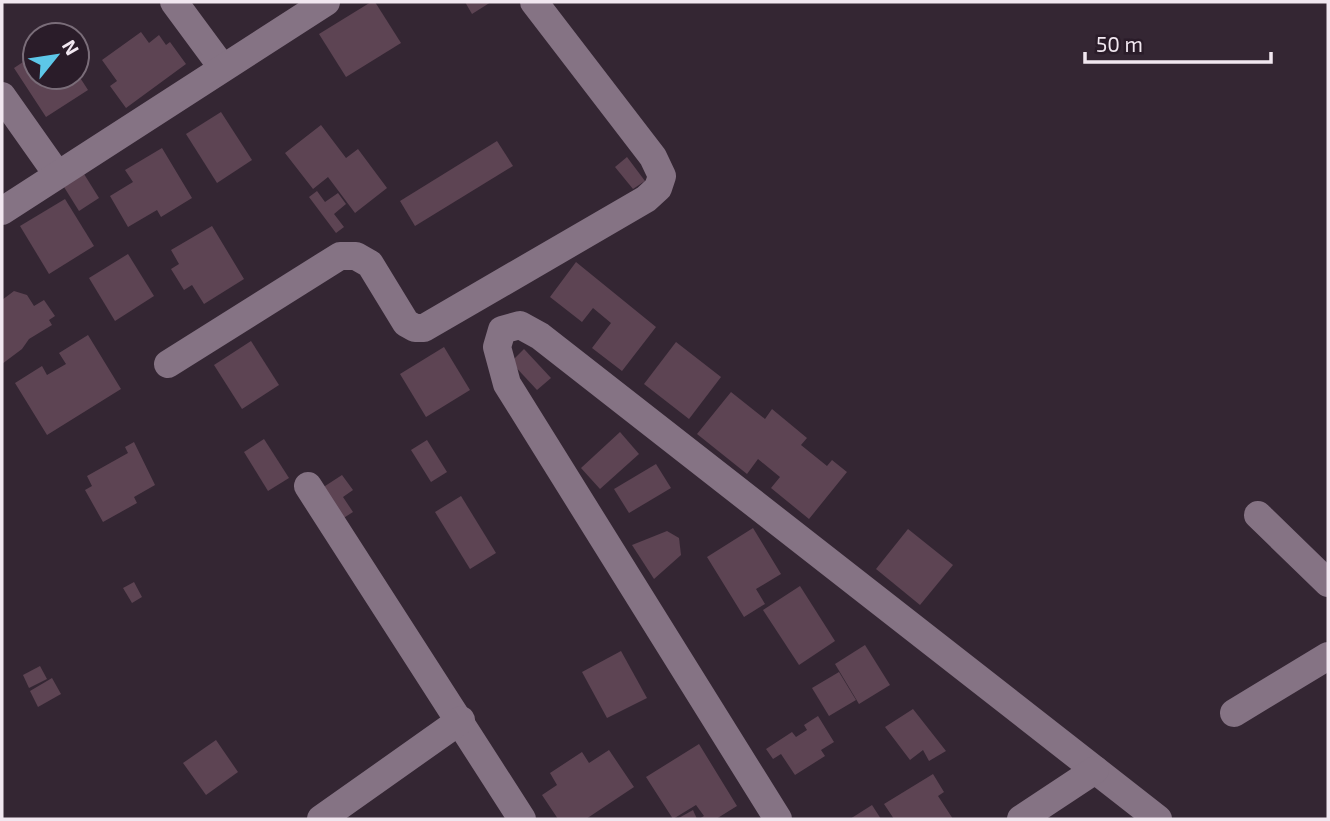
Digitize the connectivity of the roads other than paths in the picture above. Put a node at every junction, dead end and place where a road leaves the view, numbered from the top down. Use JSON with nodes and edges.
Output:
{"nodes":[{"id":1,"x":174,"y":2,"type":"edge"},
{"id":2,"x":326,"y":2,"type":"edge"},
{"id":3,"x":534,"y":2,"type":"edge"},
{"id":4,"x":222,"y":67,"type":"junction"},
{"id":5,"x":2,"y":96,"type":"edge"},
{"id":6,"x":57,"y":174,"type":"junction"},
{"id":7,"x":2,"y":211,"type":"edge"},
{"id":8,"x":167,"y":364,"type":"dead end"},
{"id":9,"x":309,"y":486,"type":"dead end"},
{"id":10,"x":1258,"y":515,"type":"dead end"},
{"id":11,"x":1328,"y":583,"type":"edge"},
{"id":12,"x":1328,"y":656,"type":"edge"},
{"id":13,"x":1234,"y":713,"type":"dead end"},
{"id":14,"x":461,"y":720,"type":"junction"},
{"id":15,"x":1095,"y":769,"type":"junction"},
{"id":16,"x":321,"y":819,"type":"edge"},
{"id":17,"x":523,"y":819,"type":"edge"},
{"id":18,"x":778,"y":819,"type":"edge"},
{"id":19,"x":1021,"y":819,"type":"edge"},
{"id":20,"x":1158,"y":819,"type":"edge"}],
"edges":[{"from":1,"to":4,"type":"street"},
{"from":2,"to":4,"type":"street"},
{"from":3,"to":8,"type":"street"},
{"from":4,"to":6,"type":"street"},
{"from":5,"to":6,"type":"street"},
{"from":6,"to":7,"type":"street"},
{"from":9,"to":14,"type":"street"},
{"from":10,"to":11,"type":"street"},
{"from":12,"to":13,"type":"street"},
{"from":14,"to":16,"type":"street"},
{"from":14,"to":17,"type":"street"},
{"from":15,"to":18,"type":"street"},
{"from":15,"to":19,"type":"street"},
{"from":15,"to":20,"type":"street"}]}
